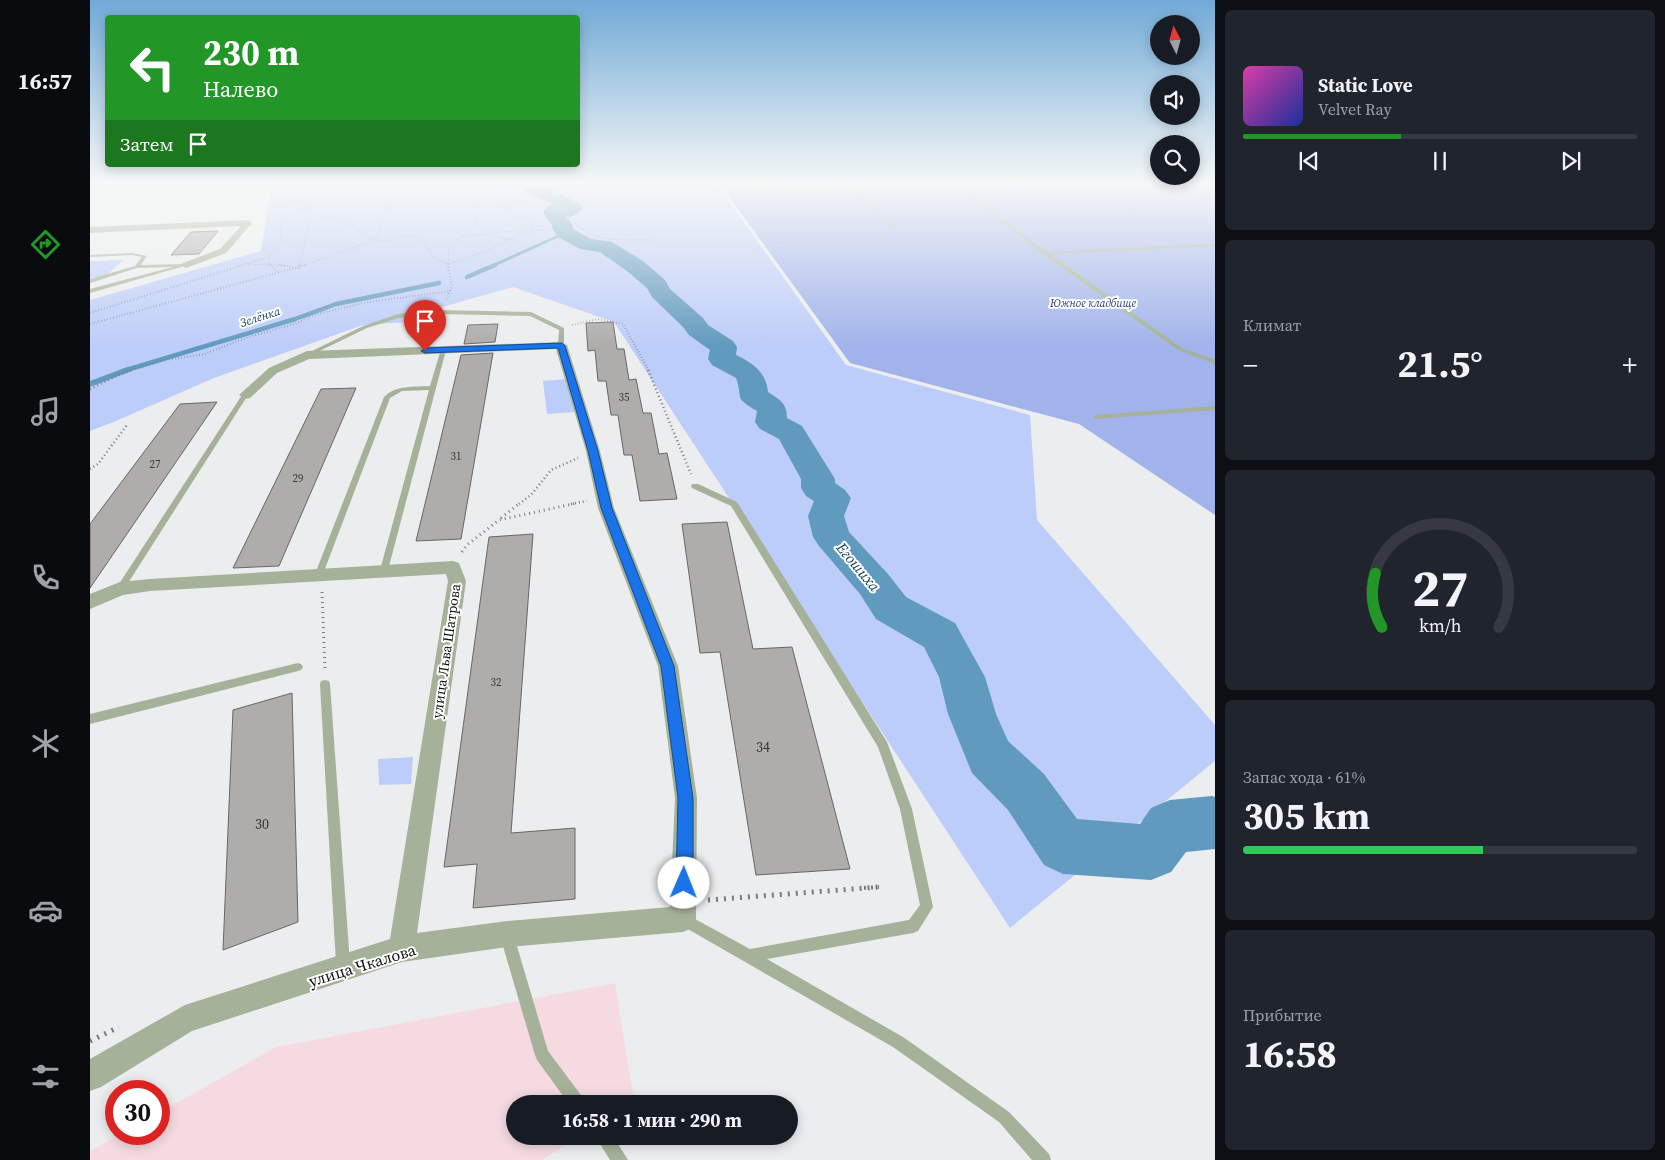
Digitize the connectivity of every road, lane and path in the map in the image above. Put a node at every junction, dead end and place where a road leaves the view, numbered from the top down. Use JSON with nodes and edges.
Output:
{"nodes":[{"id":1,"x":235,"y":237,"type":"edge"},
{"id":2,"x":281,"y":237,"type":"edge"},
{"id":3,"x":305,"y":237,"type":"edge"},
{"id":4,"x":368,"y":237,"type":"edge"},
{"id":5,"x":376,"y":237,"type":"edge"},
{"id":6,"x":401,"y":237,"type":"edge"},
{"id":7,"x":417,"y":237,"type":"edge"},
{"id":8,"x":462,"y":237,"type":"edge"},
{"id":9,"x":497,"y":237,"type":"edge"},
{"id":10,"x":604,"y":237,"type":"edge"},
{"id":11,"x":799,"y":237,"type":"edge"},
{"id":12,"x":1025,"y":237,"type":"edge"},
{"id":13,"x":1173,"y":237,"type":"edge"},
{"id":14,"x":510,"y":238,"type":"joint"},
{"id":15,"x":375,"y":240,"type":"junction"},
{"id":16,"x":507,"y":240,"type":"junction"},
{"id":17,"x":651,"y":240,"type":"dead end"},
{"id":18,"x":520,"y":242,"type":"dead end"},
{"id":19,"x":1215,"y":245,"type":"edge"},
{"id":20,"x":1189,"y":246,"type":"junction"},
{"id":21,"x":759,"y":249,"type":"dead end"},
{"id":22,"x":1045,"y":252,"type":"junction"},
{"id":23,"x":90,"y":256,"type":"edge"},
{"id":24,"x":269,"y":257,"type":"junction"},
{"id":25,"x":200,"y":259,"type":"junction"},
{"id":26,"x":186,"y":264,"type":"junction"},
{"id":27,"x":269,"y":264,"type":"junction"},
{"id":28,"x":448,"y":264,"type":"junction"},
{"id":29,"x":245,"y":265,"type":"junction"},
{"id":30,"x":137,"y":267,"type":"junction"},
{"id":31,"x":299,"y":268,"type":"junction"},
{"id":32,"x":279,"y":273,"type":"junction"},
{"id":33,"x":90,"y":281,"type":"edge"},
{"id":34,"x":90,"y":291,"type":"edge"},
{"id":35,"x":337,"y":305,"type":"dead end"},
{"id":36,"x":340,"y":308,"type":"junction"},
{"id":37,"x":90,"y":313,"type":"edge"},
{"id":38,"x":90,"y":324,"type":"edge"},
{"id":39,"x":562,"y":329,"type":"junction"},
{"id":40,"x":562,"y":346,"type":"junction"},
{"id":41,"x":443,"y":350,"type":"junction"},
{"id":42,"x":307,"y":355,"type":"junction"},
{"id":43,"x":1215,"y":362,"type":"edge"},
{"id":44,"x":90,"y":388,"type":"edge"},
{"id":45,"x":433,"y":388,"type":"junction"},
{"id":46,"x":245,"y":395,"type":"joint"},
{"id":47,"x":1215,"y":408,"type":"edge"},
{"id":48,"x":1096,"y":417,"type":"dead end"},
{"id":49,"x":127,"y":425,"type":"dead end"},
{"id":50,"x":593,"y":451,"type":"junction"},
{"id":51,"x":90,"y":469,"type":"edge"},
{"id":52,"x":696,"y":486,"type":"joint"},
{"id":53,"x":560,"y":506,"type":"dead end"},
{"id":54,"x":499,"y":520,"type":"junction"},
{"id":55,"x":453,"y":567,"type":"junction"},
{"id":56,"x":384,"y":570,"type":"junction"},
{"id":57,"x":322,"y":574,"type":"junction"},
{"id":58,"x":120,"y":589,"type":"junction"},
{"id":59,"x":90,"y":602,"type":"edge"},
{"id":60,"x":298,"y":667,"type":"dead end"},
{"id":61,"x":325,"y":684,"type":"joint"},
{"id":62,"x":90,"y":719,"type":"edge"},
{"id":63,"x":879,"y":887,"type":"dead end"},
{"id":64,"x":691,"y":909,"type":"junction"},
{"id":65,"x":506,"y":934,"type":"junction"},
{"id":66,"x":402,"y":950,"type":"junction"},
{"id":67,"x":749,"y":956,"type":"junction"},
{"id":68,"x":344,"y":970,"type":"junction"},
{"id":69,"x":90,"y":1076,"type":"edge"},
{"id":70,"x":571,"y":1095,"type":"edge"},
{"id":71,"x":609,"y":1145,"type":"edge"},
{"id":72,"x":620,"y":1160,"type":"edge"},
{"id":73,"x":1043,"y":1160,"type":"edge"}],
"edges":[{"from":1,"to":25,"type":"street"},
{"from":2,"to":24,"type":"path"},
{"from":3,"to":31,"type":"path"},
{"from":4,"to":15,"type":"path"},
{"from":5,"to":15,"type":"path"},
{"from":6,"to":15,"type":"path"},
{"from":7,"to":28,"type":"path"},
{"from":8,"to":28,"type":"path"},
{"from":9,"to":16,"type":"path"},
{"from":10,"to":17,"type":"path"},
{"from":11,"to":21,"type":"path"},
{"from":12,"to":22,"type":"lane"},
{"from":13,"to":20,"type":"path"},
{"from":14,"to":16,"type":"path"},
{"from":14,"to":18,"type":"path"},
{"from":15,"to":31,"type":"path"},
{"from":16,"to":28,"type":"path"},
{"from":19,"to":20,"type":"lane"},
{"from":20,"to":22,"type":"lane"},
{"from":22,"to":43,"type":"lane"},
{"from":23,"to":30,"type":"lane"},
{"from":24,"to":27,"type":"path"},
{"from":24,"to":29,"type":"path"},
{"from":25,"to":26,"type":"street"},
{"from":25,"to":29,"type":"path"},
{"from":26,"to":30,"type":"lane"},
{"from":26,"to":34,"type":"lane"},
{"from":27,"to":29,"type":"path"},
{"from":27,"to":31,"type":"path"},
{"from":27,"to":32,"type":"path"},
{"from":28,"to":36,"type":"path"},
{"from":29,"to":37,"type":"path"},
{"from":30,"to":33,"type":"lane"},
{"from":31,"to":32,"type":"path"},
{"from":32,"to":38,"type":"path"},
{"from":35,"to":36,"type":"path"},
{"from":36,"to":44,"type":"path"},
{"from":39,"to":40,"type":"lane"},
{"from":39,"to":42,"type":"lane"},
{"from":39,"to":52,"type":"path"},
{"from":40,"to":41,"type":"street"},
{"from":40,"to":50,"type":"street"},
{"from":41,"to":42,"type":"street"},
{"from":41,"to":45,"type":"lane"},
{"from":42,"to":46,"type":"street"},
{"from":45,"to":56,"type":"lane"},
{"from":45,"to":57,"type":"lane"},
{"from":46,"to":58,"type":"lane"},
{"from":47,"to":48,"type":"lane"},
{"from":49,"to":51,"type":"path"},
{"from":50,"to":54,"type":"path"},
{"from":50,"to":64,"type":"street"},
{"from":52,"to":67,"type":"lane"},
{"from":53,"to":54,"type":"path"},
{"from":54,"to":55,"type":"path"},
{"from":55,"to":56,"type":"street","name":"улица Льва Шатрова"},
{"from":55,"to":66,"type":"street","name":"улица Льва Шатрова"},
{"from":56,"to":57,"type":"street","name":"улица Льва Шатрова"},
{"from":57,"to":58,"type":"street","name":"улица Льва Шатрова"},
{"from":57,"to":61,"type":"path"},
{"from":58,"to":59,"type":"street","name":"улица Льва Шатрова"},
{"from":60,"to":62,"type":"lane"},
{"from":61,"to":68,"type":"lane"},
{"from":63,"to":64,"type":"path"},
{"from":64,"to":65,"type":"street","name":"улица Чкалова"},
{"from":64,"to":67,"type":"lane"},
{"from":65,"to":66,"type":"street","name":"улица Чкалова"},
{"from":65,"to":70,"type":"lane"},
{"from":66,"to":68,"type":"street","name":"улица Чкалова"},
{"from":67,"to":73,"type":"lane"},
{"from":68,"to":69,"type":"street","name":"улица Чкалова"},
{"from":71,"to":72,"type":"lane"}]}
